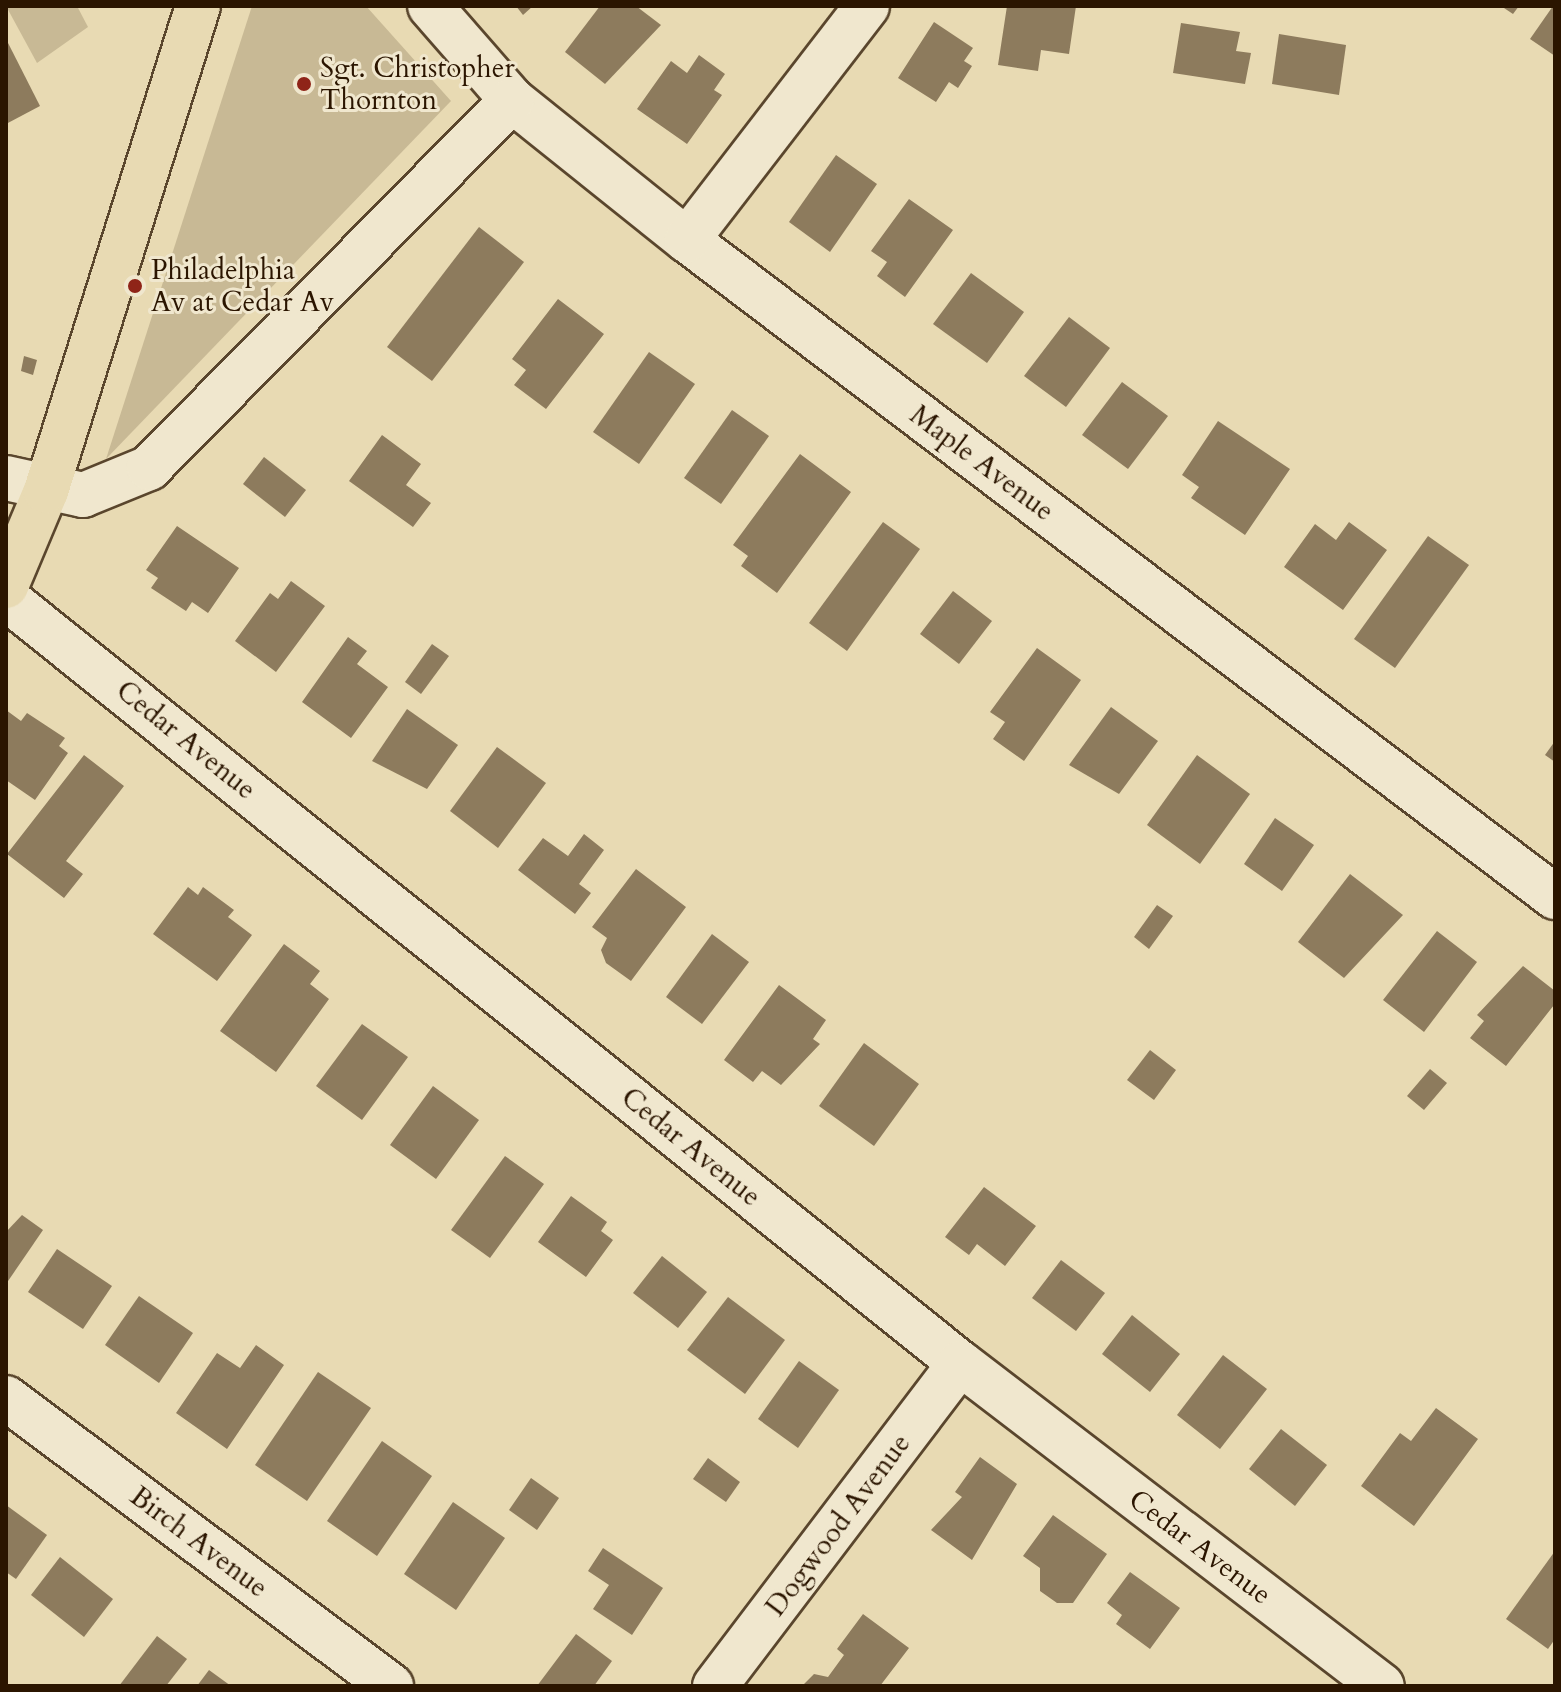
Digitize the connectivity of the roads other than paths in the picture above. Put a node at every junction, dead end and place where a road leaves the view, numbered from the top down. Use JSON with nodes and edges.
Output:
{"nodes":[{"id":1,"x":198,"y":6,"type":"edge"},
{"id":2,"x":430,"y":6,"type":"edge"},
{"id":3,"x":867,"y":6,"type":"edge"},
{"id":4,"x":512,"y":100,"type":"junction"},
{"id":5,"x":687,"y":240,"type":"junction"},
{"id":6,"x":26,"y":484,"type":"edge"},
{"id":7,"x":6,"y":586,"type":"edge"},
{"id":8,"x":6,"y":598,"type":"edge"},
{"id":9,"x":1555,"y":897,"type":"edge"},
{"id":10,"x":960,"y":1363,"type":"junction"},
{"id":11,"x":6,"y":1398,"type":"edge"},
{"id":12,"x":391,"y":1686,"type":"edge"},
{"id":13,"x":715,"y":1686,"type":"edge"},
{"id":14,"x":1382,"y":1686,"type":"edge"}],
"edges":[{"from":1,"to":6,"type":"main road"},
{"from":2,"to":4,"type":"street","name":"Maple Avenue"},
{"from":3,"to":5,"type":"street"},
{"from":4,"to":5,"type":"street","name":"Maple Avenue"},
{"from":4,"to":6,"type":"street"},
{"from":5,"to":9,"type":"street","name":"Maple Avenue"},
{"from":6,"to":7,"type":"main road"},
{"from":8,"to":10,"type":"street","name":"Cedar Avenue"},
{"from":10,"to":13,"type":"street","name":"Dogwood Avenue"},
{"from":10,"to":14,"type":"street","name":"Cedar Avenue"},
{"from":11,"to":12,"type":"street","name":"Birch Avenue"}]}
